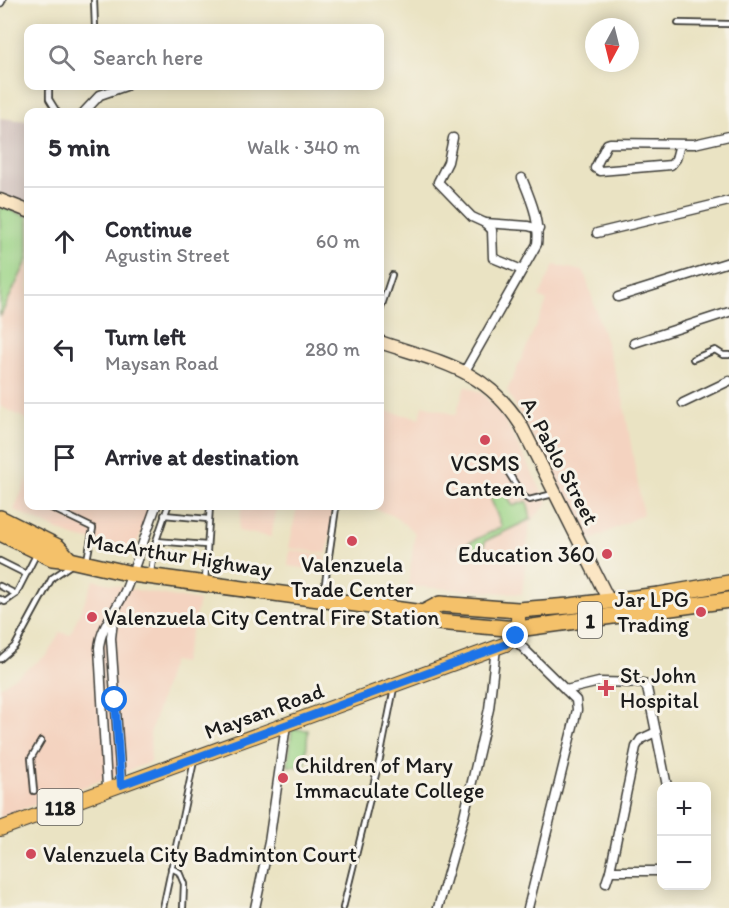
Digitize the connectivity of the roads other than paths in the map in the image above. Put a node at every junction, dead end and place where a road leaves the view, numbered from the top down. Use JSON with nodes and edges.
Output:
{"nodes":[{"id":1,"x":94,"y":0,"type":"edge"},
{"id":2,"x":678,"y":23,"type":"dead end"},
{"id":3,"x":95,"y":24,"type":"edge"},
{"id":4,"x":729,"y":24,"type":"edge"},
{"id":5,"x":49,"y":90,"type":"edge"},
{"id":6,"x":105,"y":90,"type":"edge"},
{"id":7,"x":55,"y":108,"type":"edge"},
{"id":8,"x":87,"y":108,"type":"edge"},
{"id":9,"x":729,"y":136,"type":"edge"},
{"id":10,"x":453,"y":138,"type":"dead end"},
{"id":11,"x":680,"y":144,"type":"junction"},
{"id":12,"x":522,"y":178,"type":"dead end"},
{"id":13,"x":0,"y":200,"type":"edge"},
{"id":14,"x":729,"y":201,"type":"edge"},
{"id":15,"x":24,"y":209,"type":"edge"},
{"id":16,"x":485,"y":223,"type":"junction"},
{"id":17,"x":539,"y":229,"type":"junction"},
{"id":18,"x":597,"y":233,"type":"dead end"},
{"id":19,"x":729,"y":262,"type":"edge"},
{"id":20,"x":522,"y":270,"type":"junction"},
{"id":21,"x":392,"y":275,"type":"dead end"},
{"id":22,"x":618,"y":297,"type":"dead end"},
{"id":23,"x":384,"y":299,"type":"edge"},
{"id":24,"x":729,"y":312,"type":"edge"},
{"id":25,"x":634,"y":342,"type":"dead end"},
{"id":26,"x":384,"y":343,"type":"edge"},
{"id":27,"x":729,"y":355,"type":"edge"},
{"id":28,"x":693,"y":359,"type":"dead end"},
{"id":29,"x":465,"y":371,"type":"junction"},
{"id":30,"x":729,"y":381,"type":"edge"},
{"id":31,"x":683,"y":403,"type":"dead end"},
{"id":32,"x":503,"y":464,"type":"dead end"},
{"id":33,"x":555,"y":493,"type":"junction"},
{"id":34,"x":55,"y":510,"type":"edge"},
{"id":35,"x":155,"y":510,"type":"edge"},
{"id":36,"x":166,"y":510,"type":"edge"},
{"id":37,"x":209,"y":510,"type":"edge"},
{"id":38,"x":336,"y":510,"type":"edge"},
{"id":39,"x":164,"y":514,"type":"junction"},
{"id":40,"x":0,"y":518,"type":"edge"},
{"id":41,"x":208,"y":519,"type":"junction"},
{"id":42,"x":0,"y":532,"type":"edge"},
{"id":43,"x":156,"y":541,"type":"junction"},
{"id":44,"x":207,"y":544,"type":"junction"},
{"id":45,"x":38,"y":551,"type":"junction"},
{"id":46,"x":0,"y":561,"type":"edge"},
{"id":47,"x":77,"y":562,"type":"junction"},
{"id":48,"x":26,"y":574,"type":"junction"},
{"id":49,"x":132,"y":574,"type":"junction"},
{"id":50,"x":150,"y":576,"type":"junction"},
{"id":51,"x":729,"y":583,"type":"edge"},
{"id":52,"x":205,"y":584,"type":"junction"},
{"id":53,"x":0,"y":586,"type":"edge"},
{"id":54,"x":16,"y":594,"type":"junction"},
{"id":55,"x":689,"y":598,"type":"junction"},
{"id":56,"x":0,"y":599,"type":"edge"},
{"id":57,"x":323,"y":599,"type":"junction"},
{"id":58,"x":729,"y":600,"type":"edge"},
{"id":59,"x":609,"y":601,"type":"junction"},
{"id":60,"x":660,"y":602,"type":"junction"},
{"id":61,"x":519,"y":610,"type":"junction"},
{"id":62,"x":114,"y":612,"type":"junction"},
{"id":63,"x":423,"y":613,"type":"junction"},
{"id":64,"x":517,"y":633,"type":"junction"},
{"id":65,"x":496,"y":648,"type":"junction"},
{"id":66,"x":0,"y":659,"type":"edge"},
{"id":67,"x":395,"y":685,"type":"junction"},
{"id":68,"x":566,"y":690,"type":"junction"},
{"id":69,"x":286,"y":725,"type":"junction"},
{"id":70,"x":656,"y":732,"type":"junction"},
{"id":71,"x":41,"y":741,"type":"dead end"},
{"id":72,"x":194,"y":759,"type":"junction"},
{"id":73,"x":666,"y":782,"type":"edge"},
{"id":74,"x":114,"y":786,"type":"junction"},
{"id":75,"x":34,"y":791,"type":"dead end"},
{"id":76,"x":0,"y":829,"type":"edge"},
{"id":77,"x":171,"y":868,"type":"junction"},
{"id":78,"x":610,"y":871,"type":"junction"},
{"id":79,"x":657,"y":871,"type":"edge"},
{"id":80,"x":606,"y":883,"type":"dead end"},
{"id":81,"x":163,"y":908,"type":"edge"},
{"id":82,"x":183,"y":908,"type":"edge"},
{"id":83,"x":255,"y":908,"type":"edge"},
{"id":84,"x":343,"y":908,"type":"edge"},
{"id":85,"x":438,"y":908,"type":"edge"},
{"id":86,"x":528,"y":908,"type":"edge"}],
"edges":[{"from":1,"to":3,"type":"lane"},
{"from":2,"to":4,"type":"lane"},
{"from":5,"to":7,"type":"lane"},
{"from":6,"to":8,"type":"street"},
{"from":9,"to":11,"type":"street"},
{"from":10,"to":16,"type":"street"},
{"from":11,"to":11,"type":"street"},
{"from":12,"to":17,"type":"street"},
{"from":13,"to":15,"type":"street"},
{"from":14,"to":18,"type":"street"},
{"from":16,"to":17,"type":"street"},
{"from":16,"to":20,"type":"street"},
{"from":17,"to":20,"type":"street"},
{"from":19,"to":22,"type":"street"},
{"from":20,"to":29,"type":"street"},
{"from":21,"to":23,"type":"lane"},
{"from":24,"to":25,"type":"street"},
{"from":26,"to":29,"type":"street","name":"A. Pablo Street"},
{"from":27,"to":28,"type":"lane"},
{"from":29,"to":33,"type":"street","name":"A. Pablo Street"},
{"from":30,"to":31,"type":"street"},
{"from":32,"to":33,"type":"lane"},
{"from":33,"to":59,"type":"street","name":"A. Pablo Street"},
{"from":34,"to":47,"type":"lane"},
{"from":35,"to":49,"type":"street"},
{"from":36,"to":39,"type":"lane"},
{"from":37,"to":41,"type":"lane"},
{"from":38,"to":57,"type":"lane"},
{"from":39,"to":41,"type":"lane"},
{"from":39,"to":43,"type":"lane"},
{"from":40,"to":47,"type":"highway","name":"MacArthur Highway","number":"1"},
{"from":41,"to":44,"type":"lane"},
{"from":42,"to":45,"type":"highway","name":"MacArthur Highway","number":"1"},
{"from":43,"to":44,"type":"lane"},
{"from":43,"to":50,"type":"lane"},
{"from":44,"to":52,"type":"lane"},
{"from":45,"to":47,"type":"highway","name":"MacArthur Highway","number":"1"},
{"from":45,"to":48,"type":"lane"},
{"from":46,"to":48,"type":"lane"},
{"from":47,"to":49,"type":"highway","name":"MacArthur Highway","number":"1"},
{"from":47,"to":66,"type":"lane"},
{"from":48,"to":54,"type":"lane"},
{"from":49,"to":50,"type":"highway","name":"MacArthur Highway","number":"1"},
{"from":49,"to":62,"type":"street"},
{"from":50,"to":52,"type":"highway","name":"MacArthur Highway","number":"1"},
{"from":51,"to":55,"type":"highway","name":"MacArthur Highway","number":"1"},
{"from":52,"to":57,"type":"highway","name":"MacArthur Highway","number":"1"},
{"from":53,"to":54,"type":"lane"},
{"from":54,"to":56,"type":"lane"},
{"from":55,"to":58,"type":"highway","name":"MacArthur Highway","number":"1"},
{"from":55,"to":60,"type":"highway","name":"MacArthur Highway","number":"1"},
{"from":57,"to":63,"type":"highway","name":"MacArthur Highway","number":"1"},
{"from":59,"to":60,"type":"highway","name":"MacArthur Highway","number":"1"},
{"from":59,"to":61,"type":"highway","name":"MacArthur Highway","number":"1"},
{"from":60,"to":64,"type":"highway","name":"MacArthur Highway","number":"1"},
{"from":61,"to":63,"type":"highway","name":"MacArthur Highway","number":"1"},
{"from":61,"to":64,"type":"main road"},
{"from":62,"to":74,"type":"street"},
{"from":62,"to":74,"type":"street"},
{"from":63,"to":64,"type":"highway","name":"MacArthur Highway","number":"1"},
{"from":64,"to":65,"type":"main road","name":"Maysan Road","number":"118"},
{"from":64,"to":68,"type":"street"},
{"from":65,"to":67,"type":"main road","name":"Maysan Road","number":"118"},
{"from":65,"to":85,"type":"street"},
{"from":67,"to":69,"type":"main road","name":"Maysan Road","number":"118"},
{"from":67,"to":84,"type":"lane"},
{"from":68,"to":70,"type":"street"},
{"from":68,"to":86,"type":"street"},
{"from":69,"to":72,"type":"main road","name":"Maysan Road","number":"118"},
{"from":69,"to":83,"type":"street"},
{"from":70,"to":73,"type":"street"},
{"from":70,"to":78,"type":"street"},
{"from":71,"to":75,"type":"lane"},
{"from":72,"to":74,"type":"main road","name":"Maysan Road","number":"118"},
{"from":72,"to":77,"type":"lane"},
{"from":74,"to":76,"type":"main road","name":"Maysan Road","number":"118"},
{"from":77,"to":81,"type":"lane"},
{"from":77,"to":82,"type":"lane"},
{"from":78,"to":79,"type":"street"},
{"from":78,"to":80,"type":"street"}]}
